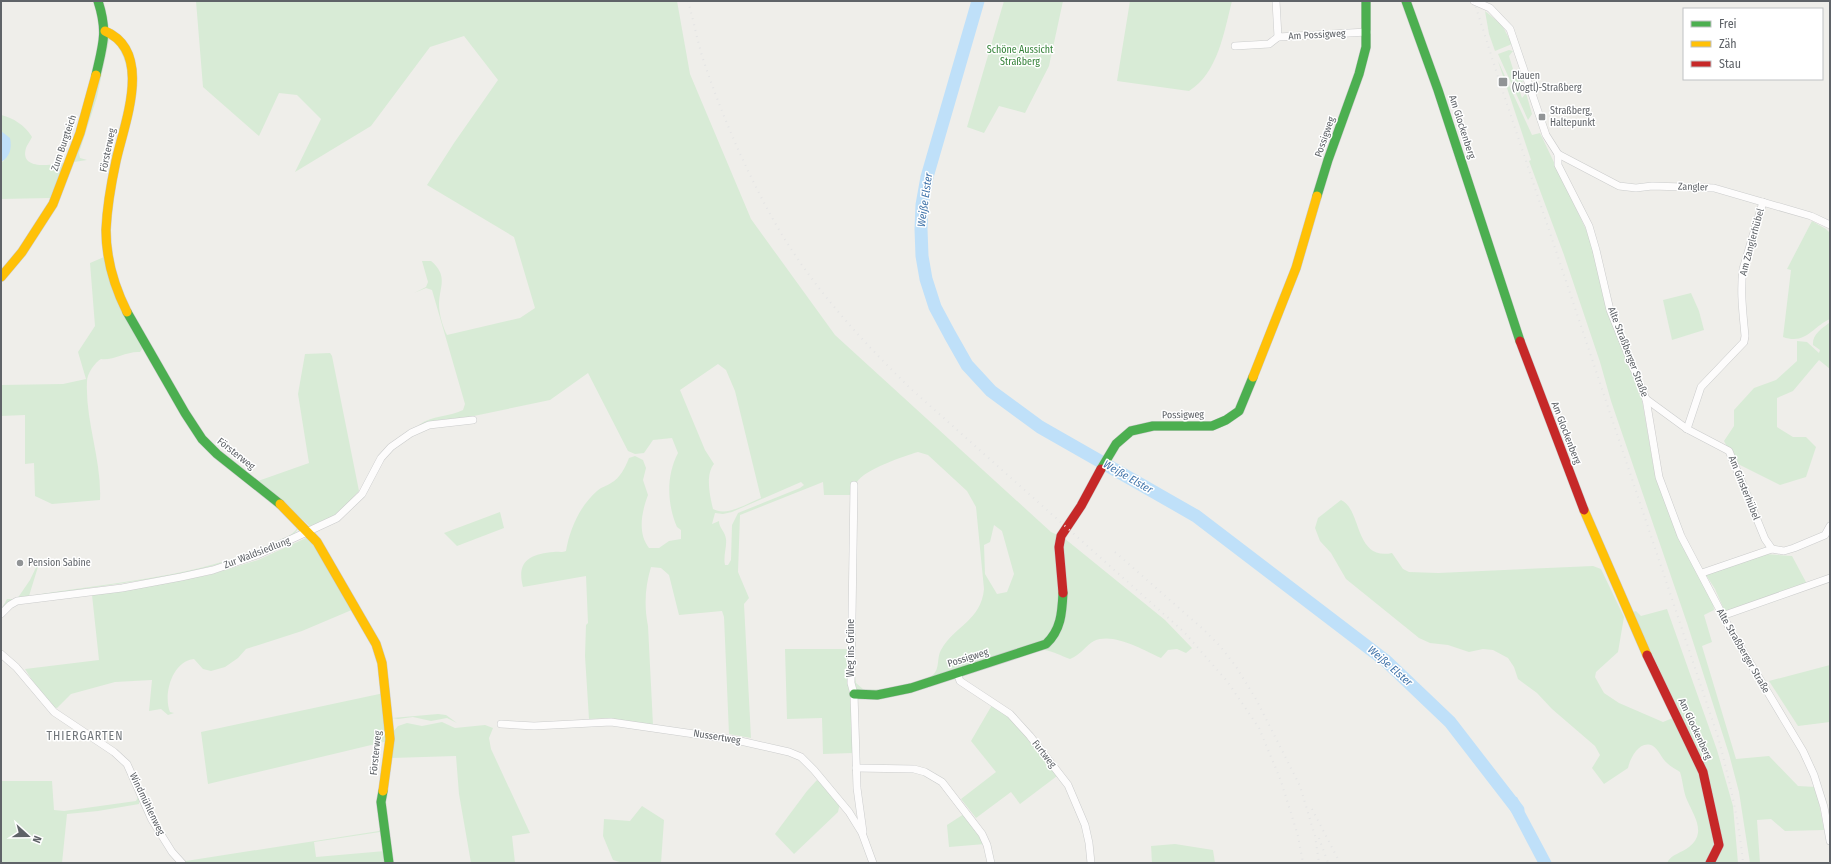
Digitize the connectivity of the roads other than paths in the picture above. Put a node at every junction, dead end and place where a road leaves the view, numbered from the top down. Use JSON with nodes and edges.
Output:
{"nodes":[{"id":1,"x":98,"y":1,"type":"edge"},
{"id":2,"x":1276,"y":1,"type":"edge"},
{"id":3,"x":1366,"y":1,"type":"edge"},
{"id":4,"x":1406,"y":1,"type":"edge"},
{"id":5,"x":1474,"y":1,"type":"edge"},
{"id":6,"x":105,"y":31,"type":"junction"},
{"id":7,"x":1367,"y":32,"type":"junction"},
{"id":8,"x":1278,"y":37,"type":"junction"},
{"id":9,"x":1235,"y":46,"type":"dead end"},
{"id":10,"x":1558,"y":154,"type":"junction"},
{"id":11,"x":1762,"y":202,"type":"junction"},
{"id":12,"x":1830,"y":225,"type":"edge"},
{"id":13,"x":1,"y":277,"type":"edge"},
{"id":14,"x":1646,"y":398,"type":"junction"},
{"id":15,"x":473,"y":420,"type":"dead end"},
{"id":16,"x":1687,"y":430,"type":"junction"},
{"id":17,"x":854,"y":485,"type":"dead end"},
{"id":18,"x":1830,"y":526,"type":"edge"},
{"id":19,"x":309,"y":532,"type":"junction"},
{"id":20,"x":1772,"y":549,"type":"junction"},
{"id":21,"x":1702,"y":573,"type":"junction"},
{"id":22,"x":1830,"y":578,"type":"edge"},
{"id":23,"x":1,"y":614,"type":"edge"},
{"id":24,"x":1722,"y":616,"type":"junction"},
{"id":25,"x":1,"y":654,"type":"edge"},
{"id":26,"x":957,"y":673,"type":"junction"},
{"id":27,"x":854,"y":694,"type":"junction"},
{"id":28,"x":501,"y":724,"type":"dead end"},
{"id":29,"x":856,"y":768,"type":"junction"},
{"id":30,"x":1827,"y":807,"type":"edge"},
{"id":31,"x":862,"y":833,"type":"junction"},
{"id":32,"x":1830,"y":841,"type":"edge"},
{"id":33,"x":182,"y":863,"type":"edge"},
{"id":34,"x":389,"y":863,"type":"edge"},
{"id":35,"x":873,"y":863,"type":"edge"},
{"id":36,"x":991,"y":863,"type":"edge"},
{"id":37,"x":1091,"y":863,"type":"edge"},
{"id":38,"x":1710,"y":863,"type":"edge"}],
"edges":[{"from":1,"to":6,"type":"street","name":"Zum Burgteich"},
{"from":2,"to":8,"type":"street","name":"Am Possigweg"},
{"from":3,"to":7,"type":"street","name":"Possigweg"},
{"from":4,"to":38,"type":"street","name":"Am Glockenberg"},
{"from":5,"to":10,"type":"street","name":"Alte Straßberger Straße"},
{"from":6,"to":13,"type":"street","name":"Zum Burgteich"},
{"from":6,"to":19,"type":"street","name":"Försterweg"},
{"from":7,"to":8,"type":"street","name":"Am Possigweg"},
{"from":7,"to":26,"type":"street","name":"Possigweg"},
{"from":8,"to":9,"type":"street"},
{"from":10,"to":11,"type":"street","name":"Zangler"},
{"from":10,"to":14,"type":"street","name":"Alte Straßberger Straße"},
{"from":11,"to":12,"type":"street","name":"Zangler"},
{"from":11,"to":16,"type":"street","name":"Am Zanglerhübel"},
{"from":14,"to":16,"type":"street","name":"Am Ginsterhübel"},
{"from":14,"to":21,"type":"street","name":"Alte Straßberger Straße"},
{"from":15,"to":19,"type":"street","name":"Zur Waldsiedlung"},
{"from":16,"to":20,"type":"street","name":"Am Ginsterhübel"},
{"from":17,"to":27,"type":"street","name":"Weg ins Grüne"},
{"from":18,"to":20,"type":"street"},
{"from":19,"to":23,"type":"street","name":"Zur Waldsiedlung"},
{"from":19,"to":34,"type":"street","name":"Försterweg"},
{"from":20,"to":21,"type":"street"},
{"from":21,"to":24,"type":"street","name":"Alte Straßberger Straße"},
{"from":22,"to":24,"type":"street"},
{"from":24,"to":30,"type":"street","name":"Alte Straßberger Straße"},
{"from":25,"to":33,"type":"street","name":"Windmühlenweg"},
{"from":26,"to":27,"type":"street","name":"Possigweg"},
{"from":26,"to":37,"type":"street","name":"Furtweg"},
{"from":27,"to":29,"type":"street","name":"Weg ins Grüne"},
{"from":28,"to":31,"type":"street","name":"Nussertweg"},
{"from":29,"to":31,"type":"street","name":"Weg ins Grüne"},
{"from":29,"to":36,"type":"street"},
{"from":30,"to":32,"type":"street","name":"Alte Straßberger Straße"},
{"from":31,"to":35,"type":"street","name":"Nussertweg"}]}
